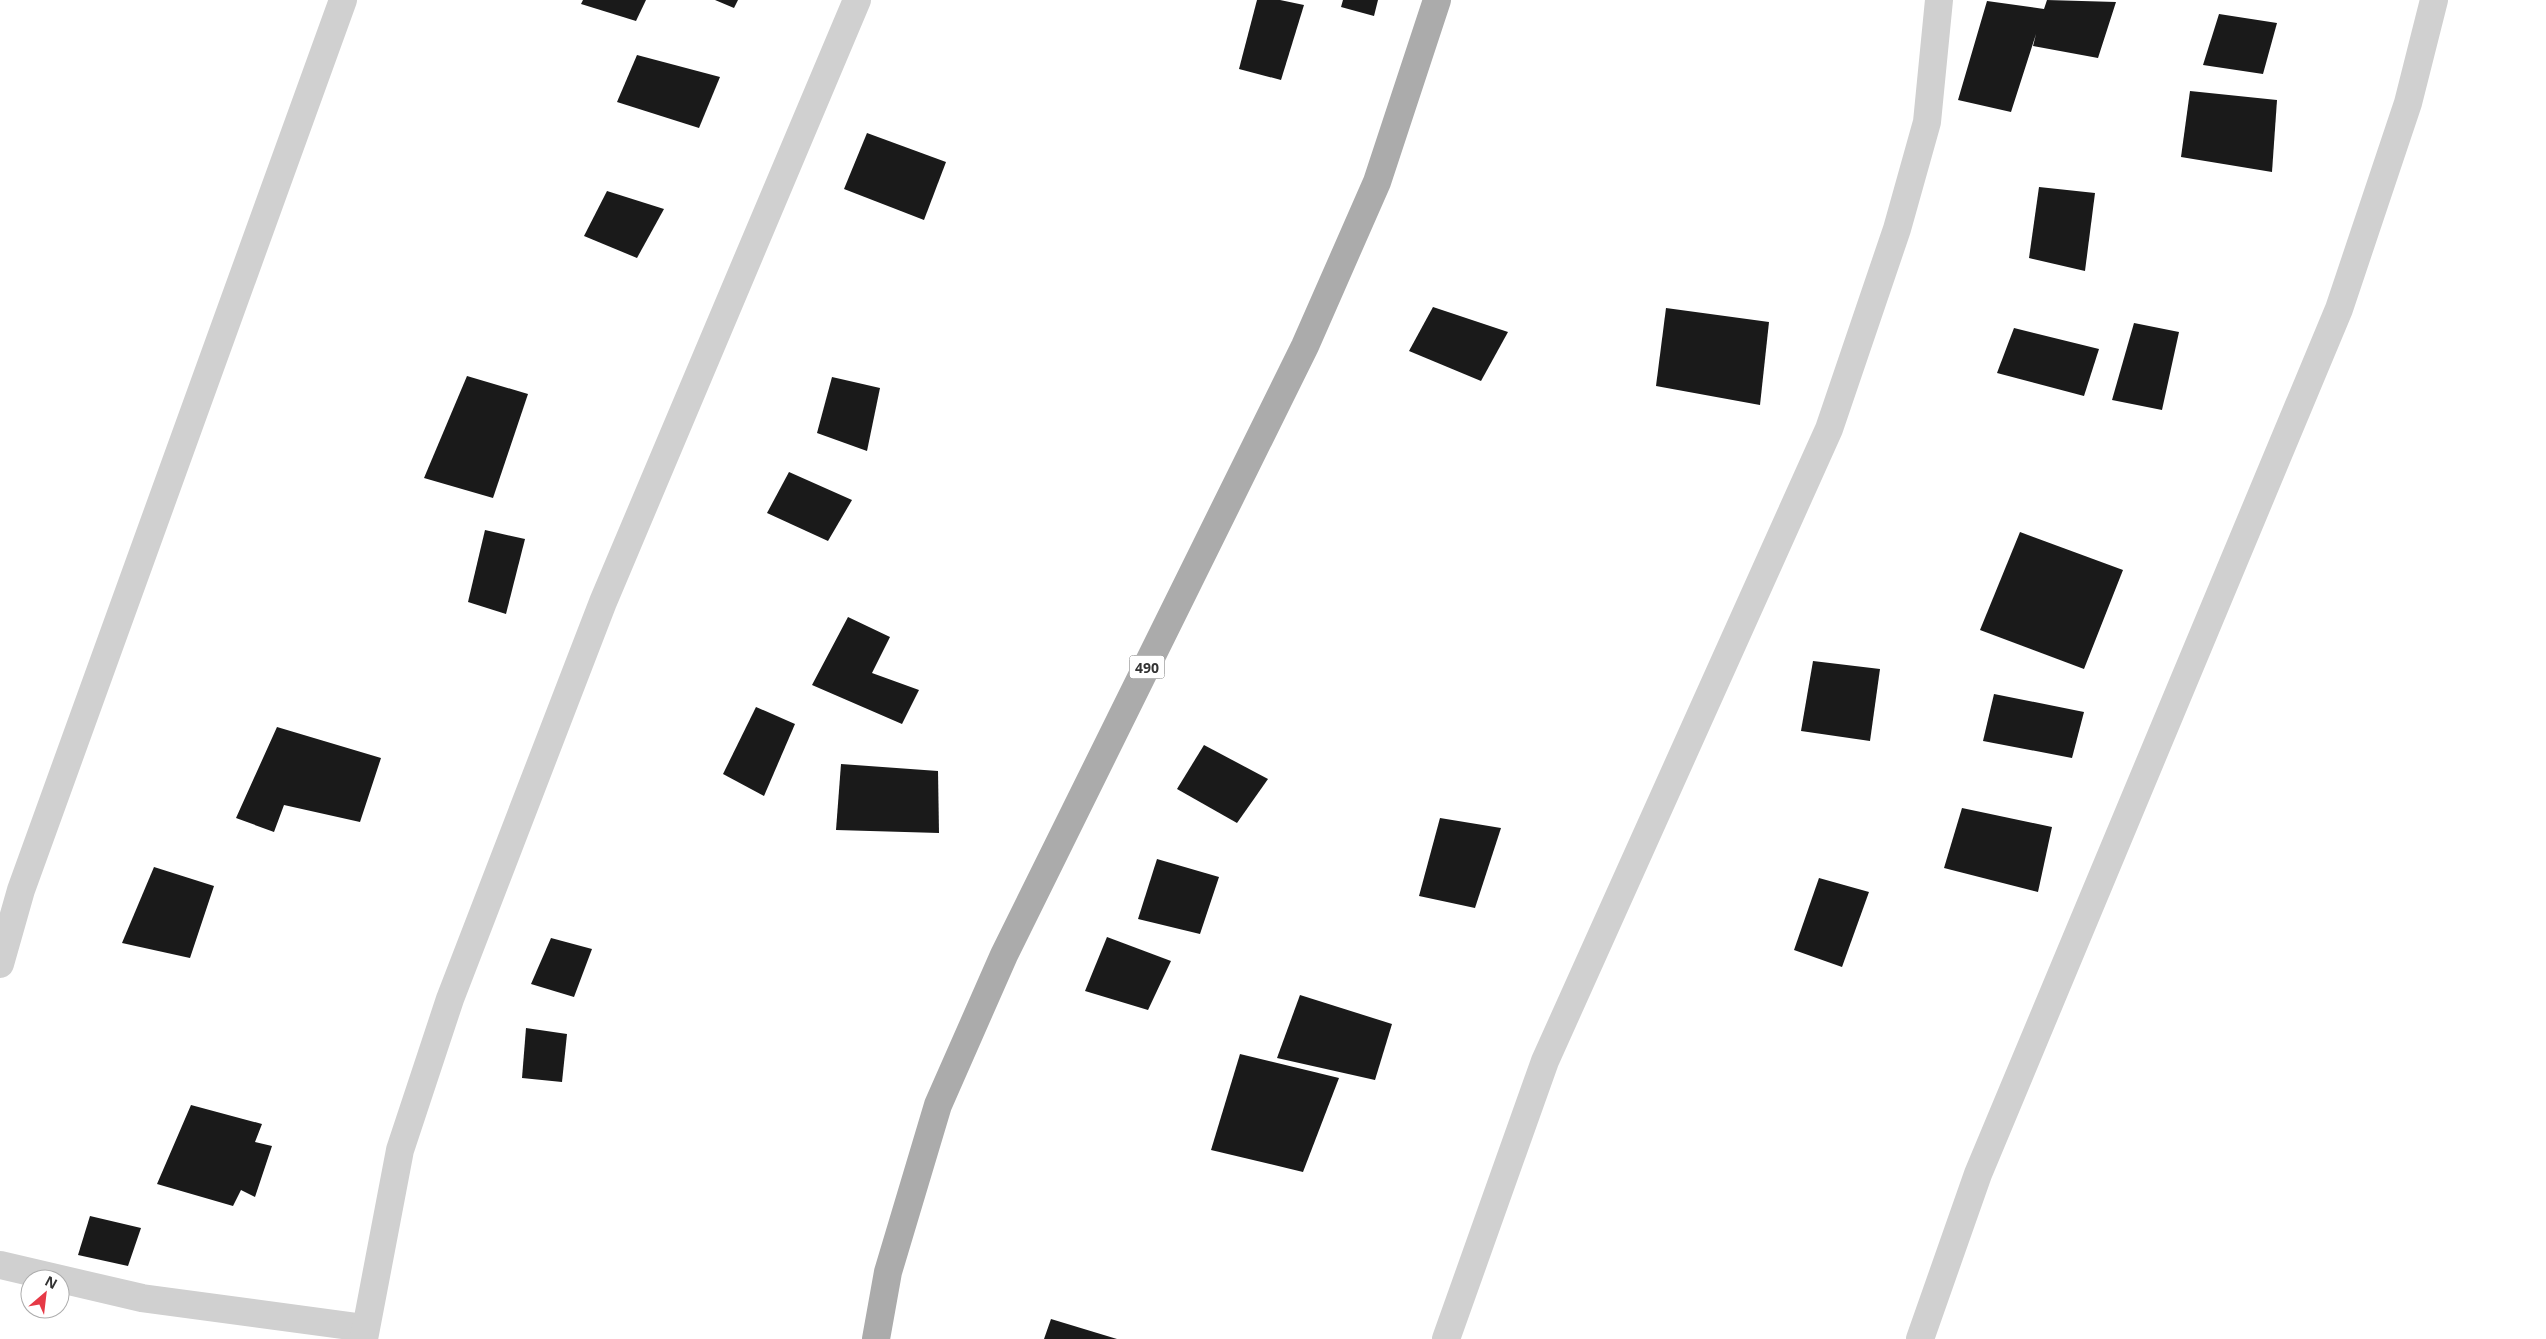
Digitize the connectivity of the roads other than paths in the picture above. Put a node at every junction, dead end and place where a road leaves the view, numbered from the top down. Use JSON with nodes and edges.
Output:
{"nodes":[{"id":1,"x":343,"y":0,"type":"edge"},
{"id":2,"x":857,"y":0,"type":"edge"},
{"id":3,"x":1437,"y":0,"type":"edge"},
{"id":4,"x":1939,"y":0,"type":"edge"},
{"id":5,"x":2434,"y":0,"type":"edge"},
{"id":6,"x":0,"y":964,"type":"edge"},
{"id":7,"x":0,"y":1265,"type":"edge"},
{"id":8,"x":364,"y":1334,"type":"edge"},
{"id":9,"x":876,"y":1339,"type":"edge"},
{"id":10,"x":1446,"y":1339,"type":"edge"},
{"id":11,"x":1920,"y":1339,"type":"edge"}],
"edges":[{"from":1,"to":6,"type":"street"},
{"from":2,"to":8,"type":"street"},
{"from":3,"to":9,"type":"main road","number":"490"},
{"from":4,"to":10,"type":"street"},
{"from":5,"to":11,"type":"street"},
{"from":7,"to":8,"type":"street"}]}
